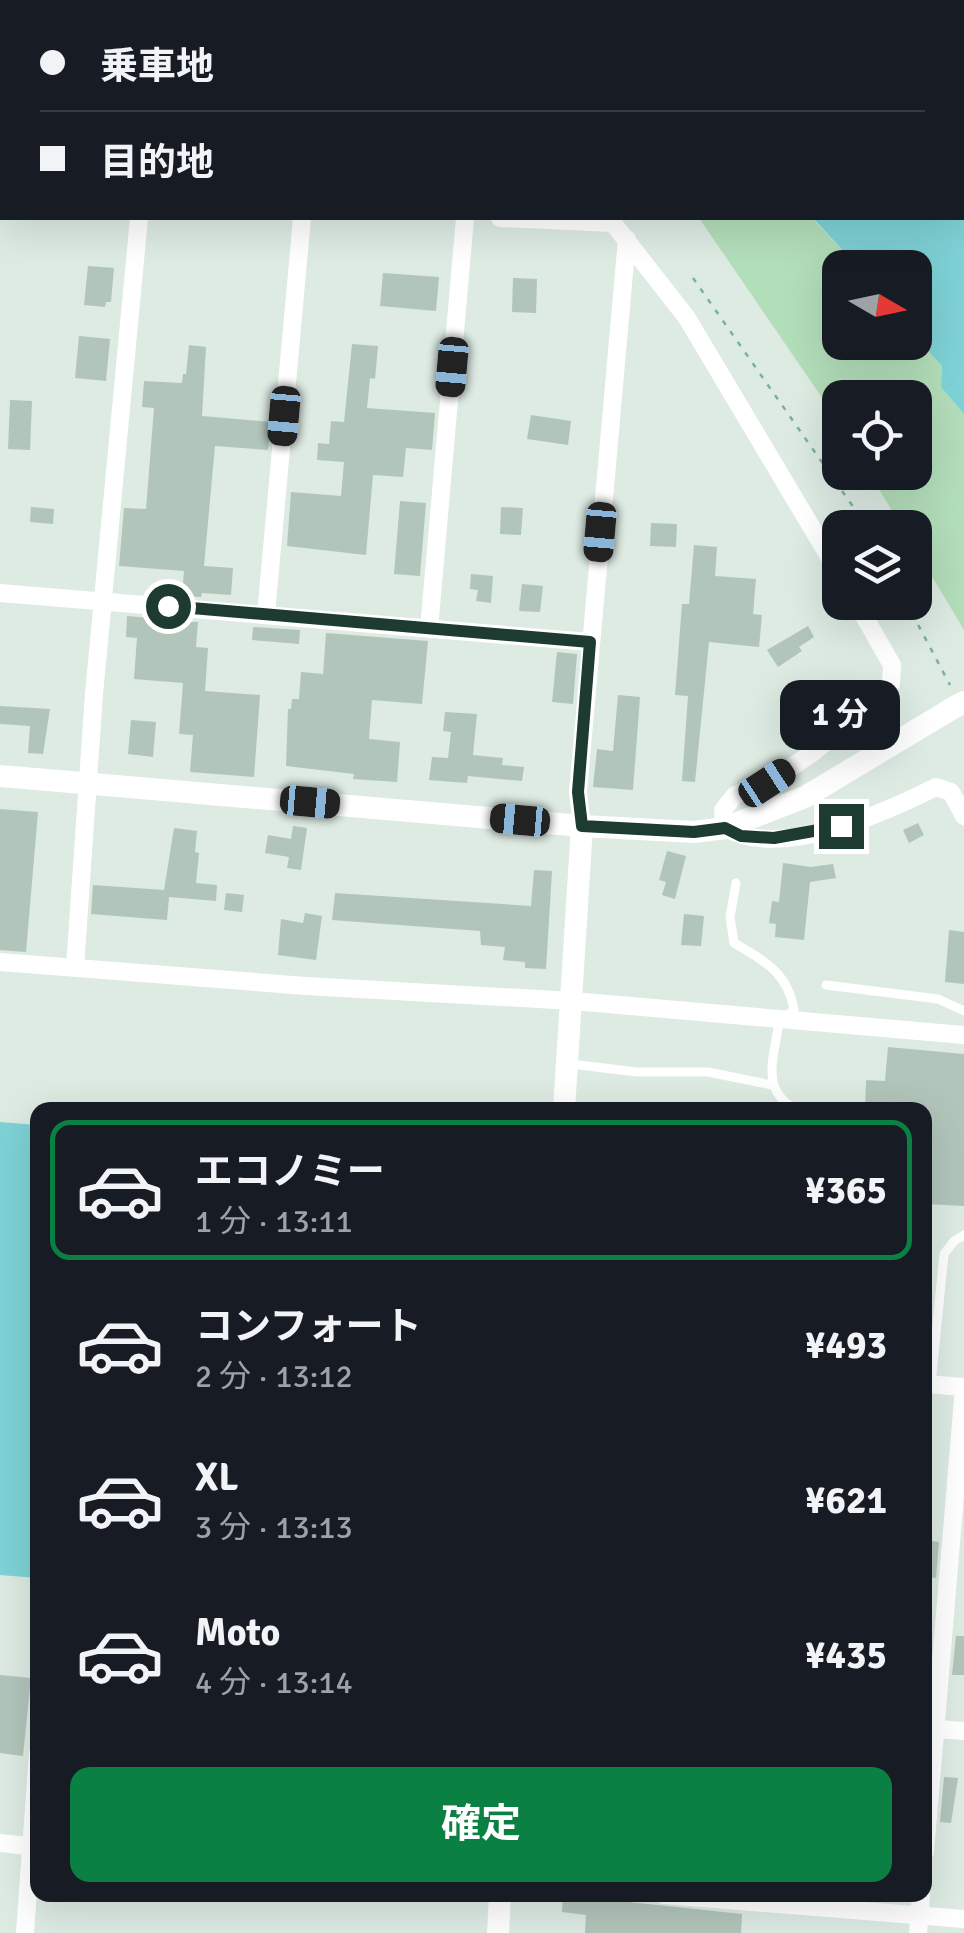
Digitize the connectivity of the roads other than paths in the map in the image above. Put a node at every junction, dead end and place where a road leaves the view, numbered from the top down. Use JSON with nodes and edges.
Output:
{"nodes":[{"id":1,"x":138,"y":220,"type":"edge"},
{"id":2,"x":302,"y":220,"type":"edge"},
{"id":3,"x":465,"y":220,"type":"edge"},
{"id":4,"x":611,"y":220,"type":"edge"},
{"id":5,"x":627,"y":239,"type":"junction"},
{"id":6,"x":822,"y":545,"type":"edge"},
{"id":7,"x":0,"y":593,"type":"edge"},
{"id":8,"x":102,"y":601,"type":"junction"},
{"id":9,"x":266,"y":614,"type":"junction"},
{"id":10,"x":866,"y":620,"type":"edge"},
{"id":11,"x":430,"y":628,"type":"junction"},
{"id":12,"x":590,"y":642,"type":"junction"},
{"id":13,"x":957,"y":702,"type":"edge"},
{"id":14,"x":0,"y":776,"type":"edge"},
{"id":15,"x":87,"y":783,"type":"junction"},
{"id":16,"x":964,"y":816,"type":"edge"},
{"id":17,"x":582,"y":826,"type":"junction"},
{"id":18,"x":725,"y":828,"type":"junction"},
{"id":19,"x":736,"y":883,"type":"dead end"},
{"id":20,"x":0,"y":962,"type":"edge"},
{"id":21,"x":75,"y":967,"type":"junction"},
{"id":22,"x":826,"y":985,"type":"dead end"},
{"id":23,"x":574,"y":1002,"type":"junction"},
{"id":24,"x":964,"y":1012,"type":"edge"},
{"id":25,"x":779,"y":1022,"type":"junction"},
{"id":26,"x":964,"y":1035,"type":"edge"},
{"id":27,"x":568,"y":1064,"type":"junction"},
{"id":28,"x":772,"y":1085,"type":"junction"},
{"id":29,"x":565,"y":1102,"type":"edge"},
{"id":30,"x":781,"y":1102,"type":"edge"},
{"id":31,"x":964,"y":1235,"type":"edge"},
{"id":32,"x":932,"y":1352,"type":"edge"},
{"id":33,"x":932,"y":1384,"type":"edge"},
{"id":34,"x":964,"y":1388,"type":"edge"},
{"id":35,"x":932,"y":1708,"type":"edge"},
{"id":36,"x":932,"y":1728,"type":"edge"},
{"id":37,"x":964,"y":1732,"type":"edge"},
{"id":38,"x":0,"y":1843,"type":"edge"},
{"id":39,"x":30,"y":1847,"type":"edge"},
{"id":40,"x":30,"y":1885,"type":"edge"},
{"id":41,"x":500,"y":1902,"type":"edge"},
{"id":42,"x":726,"y":1902,"type":"edge"},
{"id":43,"x":964,"y":1918,"type":"edge"},
{"id":44,"x":919,"y":1924,"type":"edge"},
{"id":45,"x":25,"y":1933,"type":"edge"},
{"id":46,"x":498,"y":1933,"type":"edge"}],
"edges":[{"from":1,"to":8,"type":"street"},
{"from":2,"to":9,"type":"street"},
{"from":3,"to":11,"type":"street"},
{"from":4,"to":5,"type":"street"},
{"from":5,"to":6,"type":"street"},
{"from":5,"to":12,"type":"street"},
{"from":7,"to":8,"type":"street"},
{"from":8,"to":9,"type":"street"},
{"from":8,"to":15,"type":"street"},
{"from":9,"to":11,"type":"street"},
{"from":10,"to":18,"type":"street"},
{"from":11,"to":12,"type":"street"},
{"from":12,"to":17,"type":"street"},
{"from":13,"to":18,"type":"street"},
{"from":14,"to":15,"type":"street"},
{"from":15,"to":17,"type":"street"},
{"from":15,"to":21,"type":"street"},
{"from":16,"to":18,"type":"street"},
{"from":17,"to":18,"type":"street"},
{"from":17,"to":23,"type":"street"},
{"from":19,"to":25,"type":"lane"},
{"from":20,"to":21,"type":"street"},
{"from":21,"to":23,"type":"street"},
{"from":22,"to":24,"type":"lane"},
{"from":23,"to":25,"type":"street"},
{"from":23,"to":27,"type":"street"},
{"from":25,"to":26,"type":"street"},
{"from":25,"to":28,"type":"lane"},
{"from":27,"to":28,"type":"lane"},
{"from":27,"to":29,"type":"street"},
{"from":28,"to":30,"type":"lane"},
{"from":31,"to":32,"type":"lane"},
{"from":33,"to":34,"type":"street"},
{"from":34,"to":35,"type":"street"},
{"from":36,"to":37,"type":"street"},
{"from":38,"to":39,"type":"street"},
{"from":40,"to":45,"type":"street"},
{"from":41,"to":46,"type":"street"},
{"from":42,"to":44,"type":"street"},
{"from":43,"to":44,"type":"street"}]}
